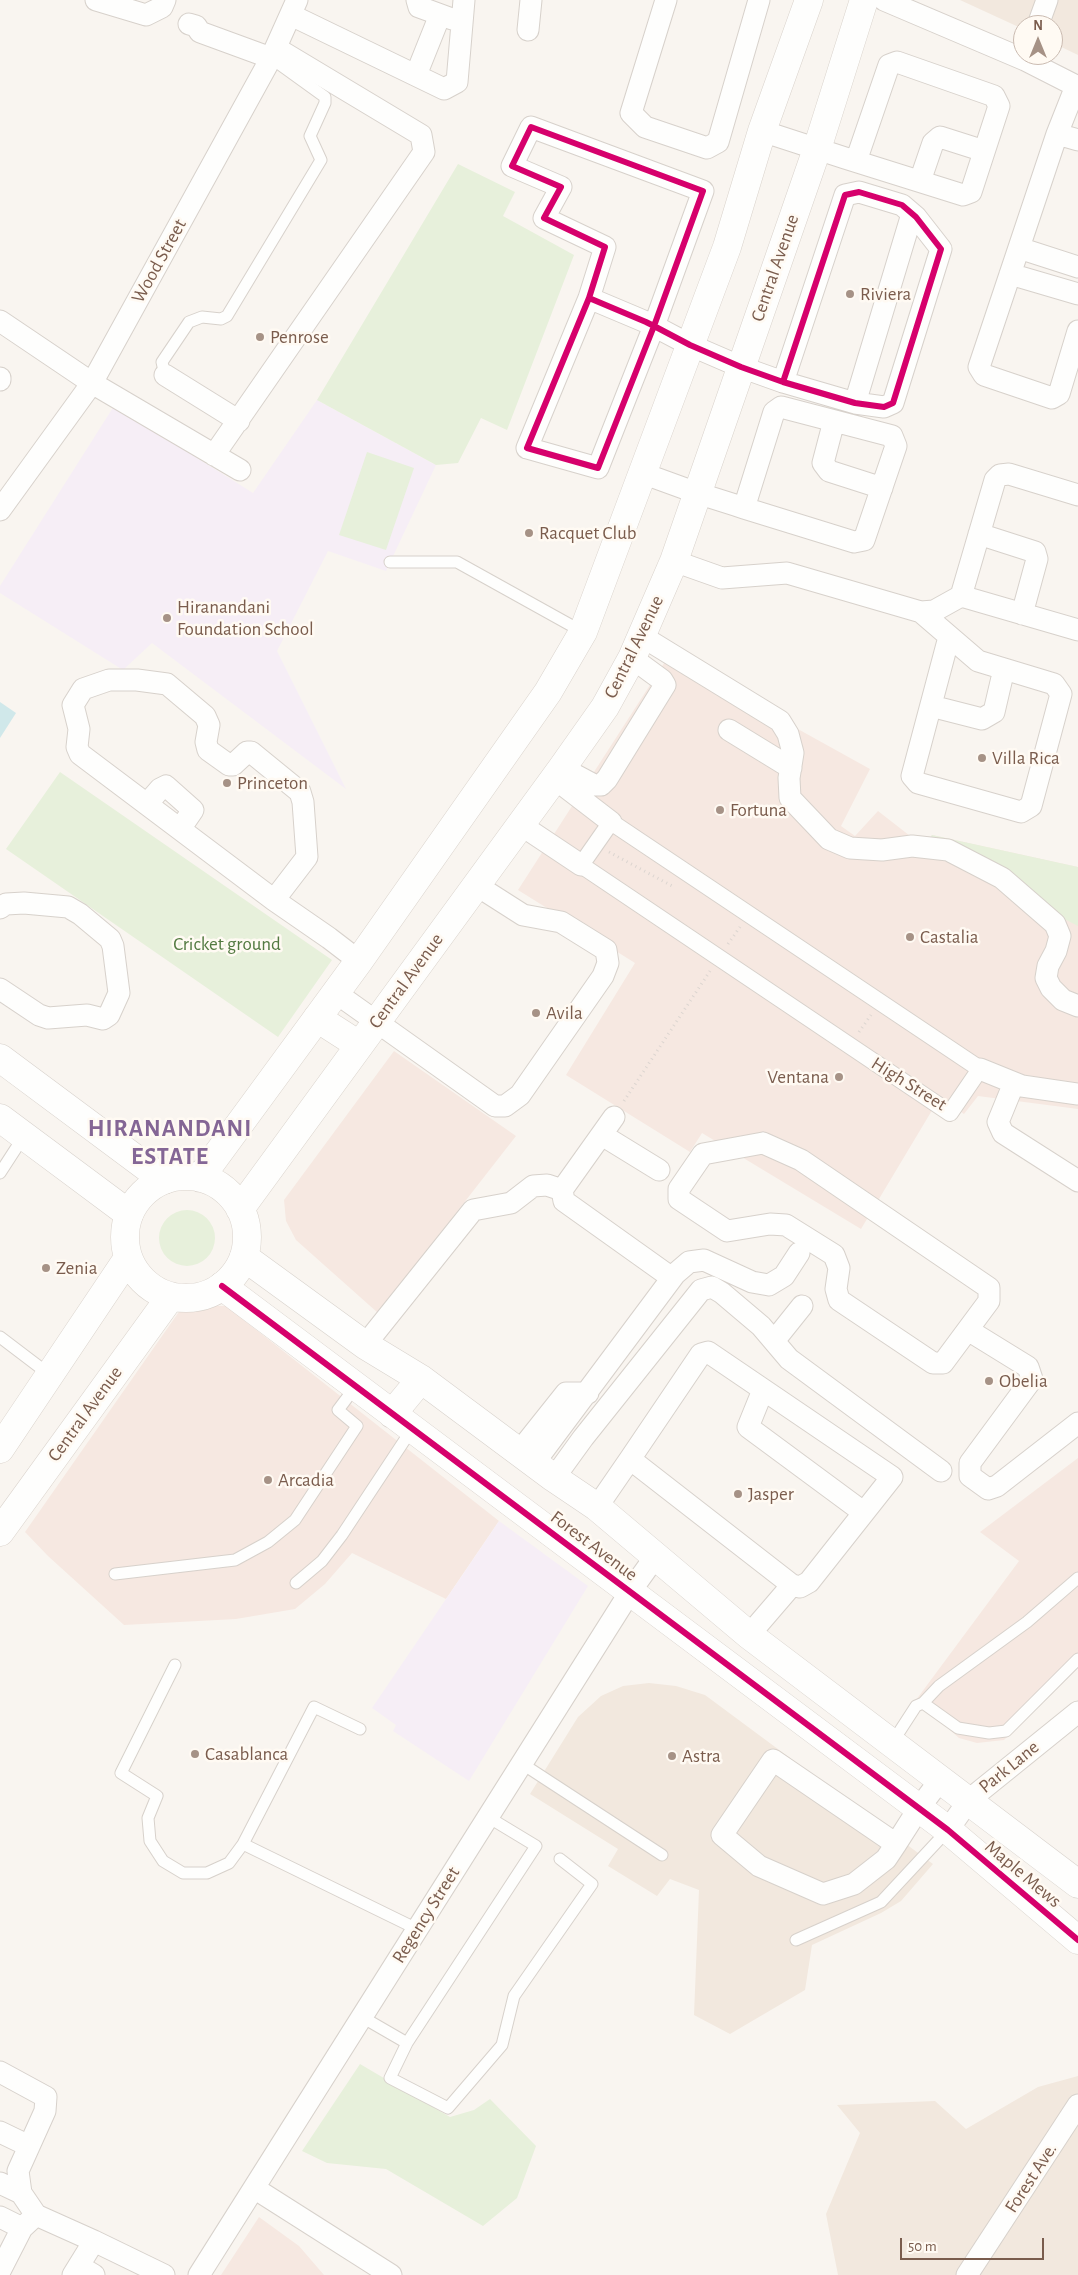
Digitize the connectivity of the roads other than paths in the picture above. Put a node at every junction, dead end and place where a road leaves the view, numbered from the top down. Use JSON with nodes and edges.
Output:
{"nodes":[{"id":1,"x":96,"y":0,"type":"edge"},
{"id":2,"x":164,"y":0,"type":"edge"},
{"id":3,"x":417,"y":0,"type":"edge"},
{"id":4,"x":464,"y":0,"type":"edge"},
{"id":5,"x":530,"y":0,"type":"edge"},
{"id":6,"x":666,"y":0,"type":"edge"},
{"id":7,"x":759,"y":0,"type":"edge"},
{"id":8,"x":809,"y":0,"type":"edge"},
{"id":9,"x":864,"y":0,"type":"edge"},
{"id":10,"x":884,"y":0,"type":"edge"},
{"id":11,"x":1047,"y":0,"type":"edge"},
{"id":12,"x":294,"y":7,"type":"edge"},
{"id":13,"x":440,"y":15,"type":"junction"},
{"id":14,"x":1042,"y":15,"type":"edge"},
{"id":15,"x":462,"y":22,"type":"junction"},
{"id":16,"x":192,"y":29,"type":"dead end"},
{"id":17,"x":528,"y":30,"type":"dead end"},
{"id":18,"x":274,"y":53,"type":"junction"},
{"id":19,"x":1013,"y":53,"type":"edge"},
{"id":20,"x":1038,"y":65,"type":"edge"},
{"id":21,"x":416,"y":75,"type":"junction"},
{"id":22,"x":1077,"y":87,"type":"edge"},
{"id":23,"x":762,"y":131,"type":"junction"},
{"id":24,"x":1057,"y":134,"type":"junction"},
{"id":25,"x":1078,"y":140,"type":"edge"},
{"id":26,"x":817,"y":149,"type":"junction"},
{"id":27,"x":984,"y":151,"type":"junction"},
{"id":28,"x":856,"y":161,"type":"junction"},
{"id":29,"x":920,"y":181,"type":"junction"},
{"id":30,"x":912,"y":214,"type":"junction"},
{"id":31,"x":1019,"y":248,"type":"junction"},
{"id":32,"x":1078,"y":267,"type":"edge"},
{"id":33,"x":1010,"y":274,"type":"junction"},
{"id":34,"x":1078,"y":294,"type":"edge"},
{"id":35,"x":589,"y":298,"type":"junction"},
{"id":36,"x":0,"y":322,"type":"edge"},
{"id":37,"x":654,"y":326,"type":"junction"},
{"id":38,"x":1078,"y":331,"type":"edge"},
{"id":39,"x":690,"y":345,"type":"junction"},
{"id":40,"x":741,"y":366,"type":"junction"},
{"id":41,"x":165,"y":374,"type":"joint"},
{"id":42,"x":92,"y":382,"type":"junction"},
{"id":43,"x":783,"y":382,"type":"junction"},
{"id":44,"x":855,"y":403,"type":"junction"},
{"id":45,"x":239,"y":421,"type":"junction"},
{"id":46,"x":834,"y":422,"type":"junction"},
{"id":47,"x":214,"y":455,"type":"junction"},
{"id":48,"x":240,"y":470,"type":"dead end"},
{"id":49,"x":642,"y":472,"type":"junction"},
{"id":50,"x":882,"y":488,"type":"junction"},
{"id":51,"x":697,"y":493,"type":"junction"},
{"id":52,"x":1078,"y":495,"type":"edge"},
{"id":53,"x":744,"y":508,"type":"junction"},
{"id":54,"x":0,"y":510,"type":"edge"},
{"id":55,"x":979,"y":534,"type":"junction"},
{"id":56,"x":674,"y":561,"type":"junction"},
{"id":57,"x":390,"y":562,"type":"dead end"},
{"id":58,"x":961,"y":596,"type":"junction"},
{"id":59,"x":921,"y":612,"type":"junction"},
{"id":60,"x":1022,"y":614,"type":"junction"},
{"id":61,"x":1078,"y":630,"type":"edge"},
{"id":62,"x":583,"y":632,"type":"junction"},
{"id":63,"x":949,"y":637,"type":"junction"},
{"id":64,"x":637,"y":647,"type":"junction"},
{"id":65,"x":1004,"y":669,"type":"junction"},
{"id":66,"x":931,"y":706,"type":"junction"},
{"id":67,"x":730,"y":730,"type":"dead end"},
{"id":68,"x":791,"y":768,"type":"junction"},
{"id":69,"x":558,"y":773,"type":"junction"},
{"id":70,"x":611,"y":822,"type":"junction"},
{"id":71,"x":521,"y":825,"type":"junction"},
{"id":72,"x":581,"y":866,"type":"junction"},
{"id":73,"x":476,"y":885,"type":"junction"},
{"id":74,"x":274,"y":900,"type":"junction"},
{"id":75,"x":0,"y":908,"type":"edge"},
{"id":76,"x":359,"y":961,"type":"junction"},
{"id":77,"x":0,"y":989,"type":"edge"},
{"id":78,"x":336,"y":993,"type":"junction"},
{"id":79,"x":1078,"y":1006,"type":"edge"},
{"id":80,"x":318,"y":1018,"type":"junction"},
{"id":81,"x":375,"y":1022,"type":"junction"},
{"id":82,"x":359,"y":1045,"type":"junction"},
{"id":83,"x":0,"y":1058,"type":"edge"},
{"id":84,"x":980,"y":1069,"type":"junction"},
{"id":85,"x":1014,"y":1082,"type":"junction"},
{"id":86,"x":1078,"y":1094,"type":"edge"},
{"id":87,"x":614,"y":1117,"type":"road end"},
{"id":88,"x":0,"y":1118,"type":"edge"},
{"id":89,"x":602,"y":1135,"type":"junction"},
{"id":90,"x":24,"y":1136,"type":"junction"},
{"id":91,"x":658,"y":1170,"type":"dead end"},
{"id":92,"x":0,"y":1173,"type":"edge"},
{"id":93,"x":200,"y":1178,"type":"junction"},
{"id":94,"x":164,"y":1180,"type":"junction"},
{"id":95,"x":1078,"y":1181,"type":"edge"},
{"id":96,"x":562,"y":1190,"type":"junction"},
{"id":97,"x":240,"y":1209,"type":"junction"},
{"id":98,"x":129,"y":1214,"type":"junction"},
{"id":99,"x":799,"y":1253,"type":"dead end"},
{"id":100,"x":244,"y":1257,"type":"junction"},
{"id":101,"x":128,"y":1258,"type":"junction"},
{"id":102,"x":672,"y":1278,"type":"junction"},
{"id":103,"x":222,"y":1286,"type":"junction"},
{"id":104,"x":171,"y":1296,"type":"junction"},
{"id":105,"x":802,"y":1306,"type":"dead end"},
{"id":106,"x":968,"y":1330,"type":"junction"},
{"id":107,"x":0,"y":1337,"type":"edge"},
{"id":108,"x":774,"y":1341,"type":"junction"},
{"id":109,"x":365,"y":1345,"type":"junction"},
{"id":110,"x":50,"y":1375,"type":"junction"},
{"id":111,"x":421,"y":1379,"type":"junction"},
{"id":112,"x":356,"y":1386,"type":"junction"},
{"id":113,"x":763,"y":1390,"type":"junction"},
{"id":114,"x":402,"y":1421,"type":"junction"},
{"id":115,"x":1078,"y":1423,"type":"edge"},
{"id":116,"x":0,"y":1449,"type":"edge"},
{"id":117,"x":630,"y":1459,"type":"junction"},
{"id":118,"x":536,"y":1464,"type":"junction"},
{"id":119,"x":941,"y":1471,"type":"dead end"},
{"id":120,"x":597,"y":1507,"type":"junction"},
{"id":121,"x":863,"y":1512,"type":"junction"},
{"id":122,"x":0,"y":1532,"type":"edge"},
{"id":123,"x":656,"y":1556,"type":"junction"},
{"id":124,"x":115,"y":1574,"type":"dead end"},
{"id":125,"x":1078,"y":1578,"type":"edge"},
{"id":126,"x":296,"y":1583,"type":"dead end"},
{"id":127,"x":792,"y":1585,"type":"junction"},
{"id":128,"x":630,"y":1592,"type":"junction"},
{"id":129,"x":749,"y":1635,"type":"junction"},
{"id":130,"x":1078,"y":1659,"type":"edge"},
{"id":131,"x":175,"y":1665,"type":"dead end"},
{"id":132,"x":816,"y":1686,"type":"junction"},
{"id":133,"x":924,"y":1703,"type":"junction"},
{"id":134,"x":1078,"y":1712,"type":"edge"},
{"id":135,"x":792,"y":1714,"type":"junction"},
{"id":136,"x":360,"y":1729,"type":"dead end"},
{"id":137,"x":892,"y":1743,"type":"junction"},
{"id":138,"x":522,"y":1763,"type":"junction"},
{"id":139,"x":941,"y":1779,"type":"junction"},
{"id":140,"x":969,"y":1800,"type":"junction"},
{"id":141,"x":919,"y":1808,"type":"junction"},
{"id":142,"x":488,"y":1817,"type":"junction"},
{"id":143,"x":948,"y":1830,"type":"junction"},
{"id":144,"x":243,"y":1844,"type":"junction"},
{"id":145,"x":896,"y":1844,"type":"junction"},
{"id":146,"x":662,"y":1855,"type":"dead end"},
{"id":147,"x":560,"y":1858,"type":"dead end"},
{"id":148,"x":1078,"y":1884,"type":"edge"},
{"id":149,"x":417,"y":1929,"type":"junction"},
{"id":150,"x":796,"y":1940,"type":"dead end"},
{"id":151,"x":1078,"y":1940,"type":"edge"},
{"id":152,"x":362,"y":2017,"type":"junction"},
{"id":153,"x":408,"y":2043,"type":"junction"},
{"id":154,"x":0,"y":2072,"type":"edge"},
{"id":155,"x":1078,"y":2106,"type":"edge"},
{"id":156,"x":0,"y":2132,"type":"edge"},
{"id":157,"x":30,"y":2146,"type":"junction"},
{"id":158,"x":0,"y":2183,"type":"edge"},
{"id":159,"x":254,"y":2188,"type":"junction"},
{"id":160,"x":21,"y":2193,"type":"junction"},
{"id":161,"x":0,"y":2217,"type":"edge"},
{"id":162,"x":29,"y":2221,"type":"junction"},
{"id":163,"x":94,"y":2241,"type":"junction"},
{"id":164,"x":0,"y":2270,"type":"edge"},
{"id":165,"x":82,"y":2272,"type":"edge"},
{"id":166,"x":382,"y":2272,"type":"edge"},
{"id":167,"x":164,"y":2275,"type":"edge"},
{"id":168,"x":199,"y":2275,"type":"edge"},
{"id":169,"x":967,"y":2275,"type":"edge"}],
"edges":[{"from":1,"to":2,"type":"street"},
{"from":3,"to":13,"type":"street"},
{"from":4,"to":15,"type":"street"},
{"from":5,"to":17,"type":"street"},
{"from":6,"to":7,"type":"street"},
{"from":8,"to":23,"type":"main road"},
{"from":9,"to":26,"type":"main road","name":"Central Avenue"},
{"from":10,"to":19,"type":"street"},
{"from":11,"to":14,"type":"street"},
{"from":12,"to":18,"type":"street","name":"Wood Street"},
{"from":12,"to":21,"type":"street"},
{"from":13,"to":15,"type":"street"},
{"from":13,"to":21,"type":"street"},
{"from":15,"to":21,"type":"street"},
{"from":16,"to":18,"type":"street"},
{"from":18,"to":41,"type":"lane"},
{"from":18,"to":42,"type":"street","name":"Wood Street"},
{"from":18,"to":45,"type":"street"},
{"from":20,"to":22,"type":"street"},
{"from":22,"to":24,"type":"street"},
{"from":23,"to":26,"type":"street"},
{"from":23,"to":39,"type":"main road"},
{"from":24,"to":25,"type":"street"},
{"from":24,"to":31,"type":"street"},
{"from":26,"to":28,"type":"street"},
{"from":26,"to":40,"type":"main road","name":"Central Avenue"},
{"from":27,"to":28,"type":"street"},
{"from":27,"to":29,"type":"street"},
{"from":27,"to":29,"type":"street"},
{"from":28,"to":29,"type":"street"},
{"from":30,"to":43,"type":"street"},
{"from":30,"to":44,"type":"street"},
{"from":30,"to":44,"type":"street"},
{"from":31,"to":32,"type":"street"},
{"from":31,"to":33,"type":"street"},
{"from":33,"to":34,"type":"street"},
{"from":33,"to":38,"type":"street"},
{"from":35,"to":37,"type":"street"},
{"from":35,"to":37,"type":"street"},
{"from":35,"to":37,"type":"street"},
{"from":36,"to":42,"type":"street"},
{"from":37,"to":39,"type":"street"},
{"from":39,"to":40,"type":"street"},
{"from":39,"to":49,"type":"main road"},
{"from":40,"to":43,"type":"street"},
{"from":40,"to":51,"type":"main road","name":"Central Avenue"},
{"from":41,"to":45,"type":"street"},
{"from":42,"to":47,"type":"street"},
{"from":42,"to":54,"type":"street","name":"Wood Street"},
{"from":43,"to":44,"type":"street"},
{"from":45,"to":47,"type":"street"},
{"from":46,"to":50,"type":"street"},
{"from":46,"to":50,"type":"street"},
{"from":46,"to":53,"type":"street"},
{"from":47,"to":48,"type":"street"},
{"from":49,"to":51,"type":"street"},
{"from":49,"to":62,"type":"main road"},
{"from":50,"to":53,"type":"street"},
{"from":51,"to":53,"type":"street"},
{"from":51,"to":56,"type":"main road","name":"Central Avenue"},
{"from":52,"to":55,"type":"street"},
{"from":55,"to":58,"type":"street"},
{"from":55,"to":60,"type":"street"},
{"from":56,"to":59,"type":"street"},
{"from":56,"to":64,"type":"main road","name":"Central Avenue"},
{"from":57,"to":62,"type":"lane"},
{"from":58,"to":59,"type":"street"},
{"from":58,"to":60,"type":"street"},
{"from":59,"to":63,"type":"street"},
{"from":60,"to":61,"type":"street"},
{"from":62,"to":76,"type":"main road"},
{"from":63,"to":65,"type":"street"},
{"from":63,"to":66,"type":"street"},
{"from":64,"to":68,"type":"street"},
{"from":64,"to":69,"type":"main road","name":"Central Avenue"},
{"from":64,"to":69,"type":"street"},
{"from":65,"to":66,"type":"street"},
{"from":65,"to":66,"type":"street"},
{"from":67,"to":68,"type":"street"},
{"from":68,"to":79,"type":"street"},
{"from":69,"to":70,"type":"street"},
{"from":69,"to":71,"type":"main road","name":"Central Avenue"},
{"from":70,"to":72,"type":"street"},
{"from":70,"to":84,"type":"street"},
{"from":71,"to":72,"type":"street","name":"High Street"},
{"from":71,"to":73,"type":"main road","name":"Central Avenue"},
{"from":72,"to":84,"type":"street","name":"High Street"},
{"from":73,"to":81,"type":"main road","name":"Central Avenue"},
{"from":73,"to":81,"type":"street"},
{"from":74,"to":74,"type":"street"},
{"from":74,"to":76,"type":"street"},
{"from":75,"to":77,"type":"street"},
{"from":76,"to":78,"type":"main road"},
{"from":78,"to":80,"type":"main road"},
{"from":78,"to":81,"type":"street"},
{"from":80,"to":82,"type":"main road"},
{"from":80,"to":93,"type":"main road"},
{"from":81,"to":82,"type":"main road","name":"Central Avenue"},
{"from":82,"to":97,"type":"main road","name":"Central Avenue"},
{"from":83,"to":94,"type":"main road"},
{"from":84,"to":85,"type":"street"},
{"from":85,"to":86,"type":"street"},
{"from":85,"to":95,"type":"street"},
{"from":87,"to":89,"type":"street"},
{"from":88,"to":90,"type":"main road"},
{"from":89,"to":91,"type":"street"},
{"from":89,"to":96,"type":"street"},
{"from":90,"to":92,"type":"lane"},
{"from":90,"to":98,"type":"main road"},
{"from":93,"to":94,"type":"main road"},
{"from":93,"to":97,"type":"main road"},
{"from":94,"to":98,"type":"main road"},
{"from":96,"to":102,"type":"street"},
{"from":96,"to":109,"type":"street"},
{"from":97,"to":100,"type":"main road"},
{"from":98,"to":101,"type":"main road"},
{"from":99,"to":102,"type":"street"},
{"from":100,"to":103,"type":"main road"},
{"from":100,"to":109,"type":"main road","name":"Forest Avenue"},
{"from":101,"to":104,"type":"main road"},
{"from":101,"to":110,"type":"main road"},
{"from":102,"to":118,"type":"street"},
{"from":103,"to":104,"type":"main road"},
{"from":103,"to":112,"type":"main road","name":"Forest Avenue"},
{"from":104,"to":122,"type":"main road","name":"Central Avenue"},
{"from":105,"to":108,"type":"street"},
{"from":106,"to":106,"type":"street"},
{"from":106,"to":115,"type":"street"},
{"from":107,"to":110,"type":"lane"},
{"from":108,"to":118,"type":"street"},
{"from":108,"to":119,"type":"street"},
{"from":109,"to":111,"type":"main road","name":"Forest Avenue"},
{"from":110,"to":116,"type":"main road"},
{"from":111,"to":114,"type":"main road"},
{"from":111,"to":118,"type":"main road","name":"Forest Avenue"},
{"from":112,"to":114,"type":"main road","name":"Forest Avenue"},
{"from":112,"to":124,"type":"lane"},
{"from":113,"to":117,"type":"street"},
{"from":113,"to":121,"type":"street"},
{"from":113,"to":121,"type":"street"},
{"from":114,"to":126,"type":"lane"},
{"from":114,"to":128,"type":"main road","name":"Forest Avenue"},
{"from":117,"to":120,"type":"street"},
{"from":117,"to":127,"type":"street"},
{"from":118,"to":120,"type":"main road","name":"Forest Avenue"},
{"from":120,"to":123,"type":"main road","name":"Forest Avenue"},
{"from":121,"to":127,"type":"street"},
{"from":123,"to":128,"type":"street","name":"Regency Street"},
{"from":123,"to":129,"type":"main road","name":"Forest Avenue"},
{"from":125,"to":133,"type":"lane"},
{"from":127,"to":129,"type":"street"},
{"from":128,"to":135,"type":"main road","name":"Forest Avenue"},
{"from":128,"to":138,"type":"street","name":"Regency Street"},
{"from":129,"to":132,"type":"main road","name":"Forest Avenue"},
{"from":130,"to":133,"type":"lane"},
{"from":131,"to":144,"type":"lane"},
{"from":132,"to":135,"type":"main road"},
{"from":132,"to":137,"type":"main road","name":"Forest Avenue"},
{"from":133,"to":137,"type":"lane"},
{"from":134,"to":140,"type":"street","name":"Park Lane"},
{"from":135,"to":141,"type":"main road","name":"Forest Avenue"},
{"from":136,"to":144,"type":"lane"},
{"from":137,"to":139,"type":"main road","name":"Forest Avenue"},
{"from":138,"to":142,"type":"street","name":"Regency Street"},
{"from":138,"to":146,"type":"lane"},
{"from":139,"to":140,"type":"main road","name":"Forest Avenue"},
{"from":139,"to":141,"type":"street"},
{"from":140,"to":143,"type":"street","name":"Park Lane"},
{"from":140,"to":148,"type":"main road","name":"Forest Avenue"},
{"from":141,"to":143,"type":"main road","name":"Forest Avenue"},
{"from":141,"to":145,"type":"street"},
{"from":142,"to":149,"type":"street","name":"Regency Street"},
{"from":142,"to":153,"type":"lane"},
{"from":143,"to":150,"type":"lane"},
{"from":143,"to":151,"type":"main road","name":"Maple Mews"},
{"from":144,"to":149,"type":"lane"},
{"from":145,"to":145,"type":"street"},
{"from":147,"to":153,"type":"lane"},
{"from":149,"to":152,"type":"street","name":"Regency Street"},
{"from":152,"to":153,"type":"lane"},
{"from":152,"to":159,"type":"street","name":"Regency Street"},
{"from":154,"to":157,"type":"street"},
{"from":155,"to":169,"type":"street","name":"Forest Ave."},
{"from":156,"to":157,"type":"street"},
{"from":157,"to":160,"type":"street"},
{"from":158,"to":160,"type":"street"},
{"from":159,"to":166,"type":"street"},
{"from":159,"to":168,"type":"street","name":"Regency Street"},
{"from":160,"to":162,"type":"street"},
{"from":161,"to":162,"type":"street"},
{"from":162,"to":163,"type":"street"},
{"from":162,"to":164,"type":"street"},
{"from":163,"to":165,"type":"street"},
{"from":163,"to":167,"type":"street"}]}
